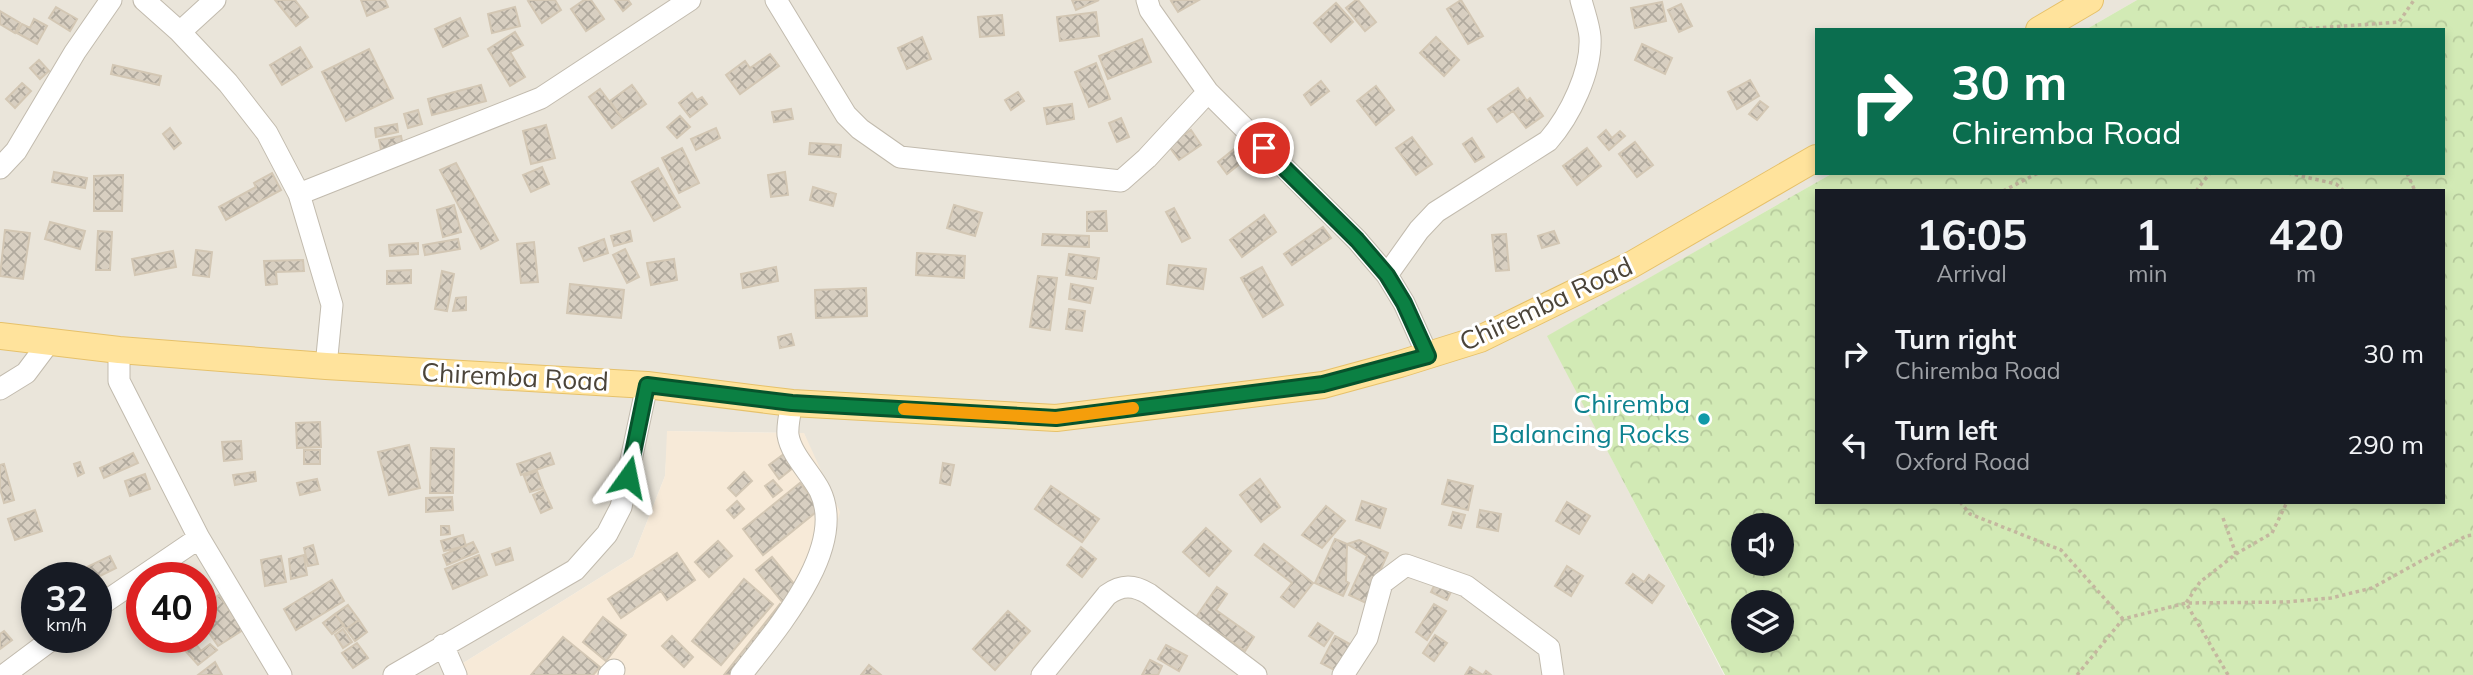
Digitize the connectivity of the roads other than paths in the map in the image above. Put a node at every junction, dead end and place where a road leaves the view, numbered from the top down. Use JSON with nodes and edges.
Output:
{"nodes":[{"id":1,"x":111,"y":0,"type":"edge"},
{"id":2,"x":144,"y":0,"type":"edge"},
{"id":3,"x":215,"y":0,"type":"edge"},
{"id":4,"x":690,"y":0,"type":"edge"},
{"id":5,"x":776,"y":0,"type":"edge"},
{"id":6,"x":1147,"y":0,"type":"edge"},
{"id":7,"x":1581,"y":0,"type":"edge"},
{"id":8,"x":2090,"y":0,"type":"edge"},
{"id":9,"x":2042,"y":28,"type":"edge"},
{"id":10,"x":180,"y":33,"type":"junction"},
{"id":11,"x":1208,"y":92,"type":"junction"},
{"id":12,"x":1815,"y":159,"type":"edge"},
{"id":13,"x":0,"y":168,"type":"edge"},
{"id":14,"x":299,"y":194,"type":"junction"},
{"id":15,"x":1387,"y":275,"type":"junction"},
{"id":16,"x":0,"y":336,"type":"edge"},
{"id":17,"x":50,"y":341,"type":"junction"},
{"id":18,"x":119,"y":350,"type":"junction"},
{"id":19,"x":1428,"y":356,"type":"junction"},
{"id":20,"x":326,"y":366,"type":"junction"},
{"id":21,"x":647,"y":385,"type":"junction"},
{"id":22,"x":0,"y":389,"type":"edge"},
{"id":23,"x":792,"y":403,"type":"junction"},
{"id":24,"x":199,"y":538,"type":"junction"},
{"id":25,"x":112,"y":597,"type":"edge"},
{"id":26,"x":443,"y":645,"type":"junction"},
{"id":27,"x":34,"y":653,"type":"edge"},
{"id":28,"x":4,"y":675,"type":"edge"},
{"id":29,"x":281,"y":675,"type":"edge"},
{"id":30,"x":394,"y":675,"type":"edge"},
{"id":31,"x":456,"y":675,"type":"edge"},
{"id":32,"x":741,"y":675,"type":"edge"},
{"id":33,"x":1042,"y":675,"type":"edge"},
{"id":34,"x":1256,"y":675,"type":"edge"},
{"id":35,"x":1343,"y":675,"type":"edge"},
{"id":36,"x":1553,"y":675,"type":"edge"}],
"edges":[{"from":1,"to":13,"type":"street"},
{"from":2,"to":10,"type":"street"},
{"from":3,"to":10,"type":"street"},
{"from":4,"to":14,"type":"street"},
{"from":5,"to":11,"type":"street"},
{"from":6,"to":11,"type":"street"},
{"from":7,"to":15,"type":"street"},
{"from":8,"to":9,"type":"main road"},
{"from":10,"to":14,"type":"street"},
{"from":11,"to":15,"type":"street"},
{"from":12,"to":19,"type":"main road","name":"Chiremba Road"},
{"from":14,"to":20,"type":"street"},
{"from":15,"to":19,"type":"street"},
{"from":16,"to":17,"type":"main road","name":"Chiremba Road"},
{"from":17,"to":18,"type":"main road","name":"Chiremba Road"},
{"from":17,"to":22,"type":"street"},
{"from":18,"to":20,"type":"main road","name":"Chiremba Road"},
{"from":18,"to":24,"type":"street"},
{"from":19,"to":23,"type":"main road","name":"Chiremba Road"},
{"from":20,"to":21,"type":"main road","name":"Chiremba Road"},
{"from":21,"to":23,"type":"main road","name":"Chiremba Road"},
{"from":21,"to":26,"type":"street"},
{"from":23,"to":32,"type":"street"},
{"from":24,"to":25,"type":"street"},
{"from":24,"to":29,"type":"street"},
{"from":26,"to":30,"type":"street"},
{"from":26,"to":31,"type":"street"},
{"from":27,"to":28,"type":"street"},
{"from":33,"to":34,"type":"street"},
{"from":35,"to":36,"type":"street"}]}
